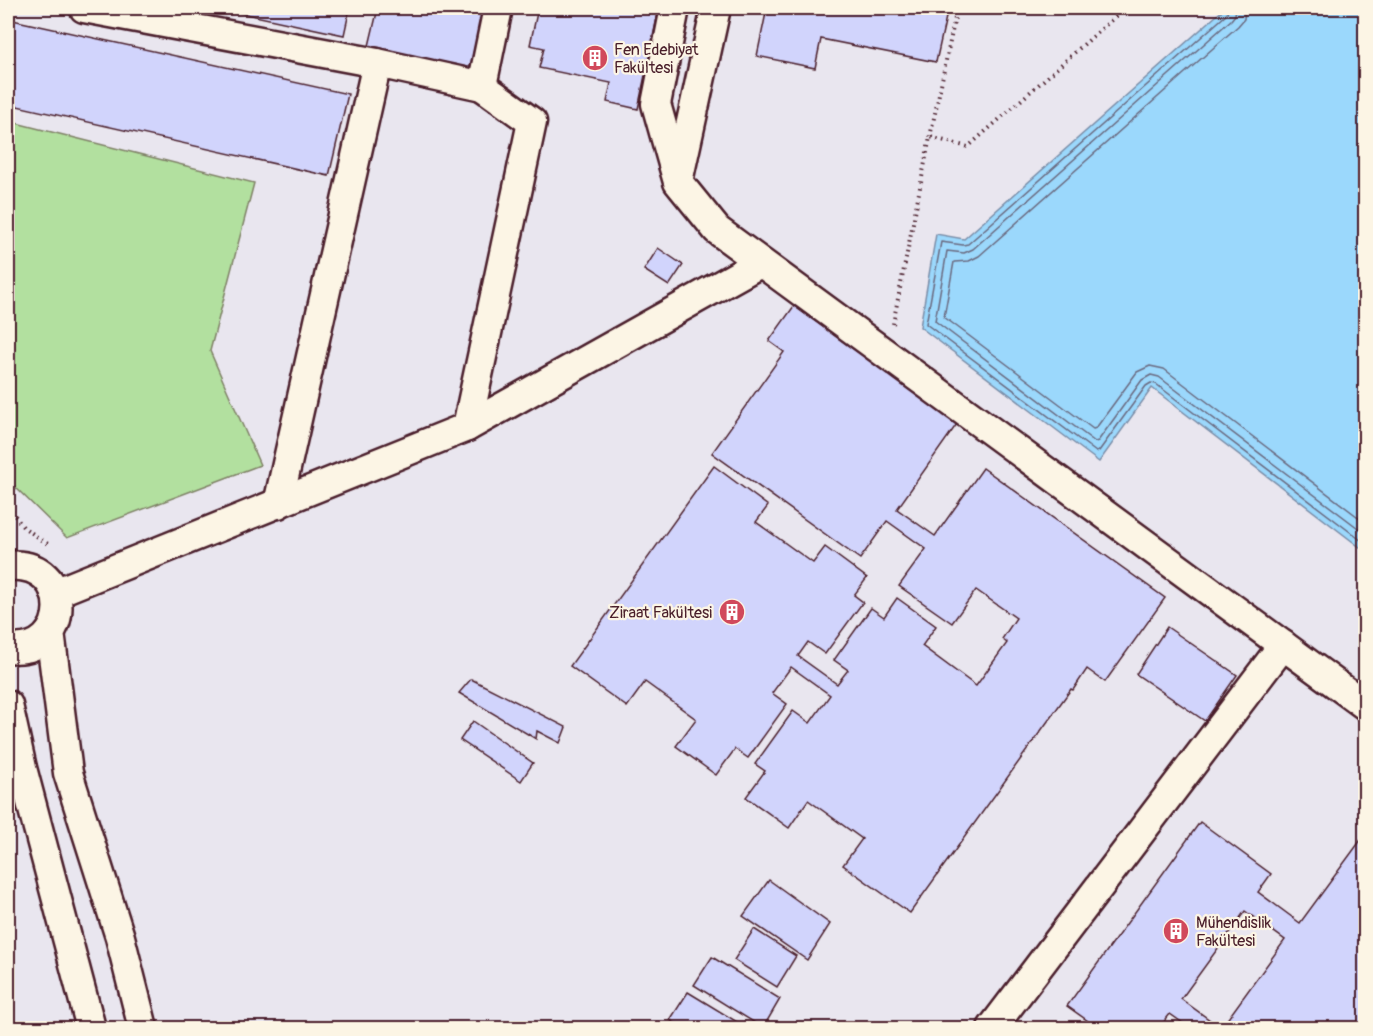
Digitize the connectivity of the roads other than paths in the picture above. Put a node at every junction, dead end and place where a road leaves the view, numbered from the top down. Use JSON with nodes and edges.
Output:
{"nodes":[{"id":1,"x":84,"y":8,"type":"edge"},
{"id":2,"x":498,"y":8,"type":"edge"},
{"id":3,"x":675,"y":8,"type":"edge"},
{"id":4,"x":716,"y":8,"type":"edge"},
{"id":5,"x":377,"y":63,"type":"junction"},
{"id":6,"x":482,"y":86,"type":"junction"},
{"id":7,"x":678,"y":182,"type":"junction"},
{"id":8,"x":760,"y":263,"type":"junction"},
{"id":9,"x":467,"y":427,"type":"junction"},
{"id":10,"x":278,"y":504,"type":"junction"},
{"id":11,"x":14,"y":561,"type":"edge"},
{"id":12,"x":55,"y":594,"type":"junction"},
{"id":13,"x":50,"y":632,"type":"junction"},
{"id":14,"x":1283,"y":645,"type":"junction"},
{"id":15,"x":8,"y":648,"type":"edge"},
{"id":16,"x":8,"y":705,"type":"edge"},
{"id":17,"x":1365,"y":706,"type":"edge"},
{"id":18,"x":91,"y":1029,"type":"edge"},
{"id":19,"x":143,"y":1029,"type":"edge"},
{"id":20,"x":992,"y":1029,"type":"edge"}],
"edges":[{"from":1,"to":5,"type":"street"},
{"from":2,"to":6,"type":"street"},
{"from":3,"to":7,"type":"street"},
{"from":4,"to":7,"type":"street"},
{"from":5,"to":6,"type":"street"},
{"from":5,"to":10,"type":"street"},
{"from":6,"to":9,"type":"street"},
{"from":7,"to":8,"type":"street"},
{"from":8,"to":9,"type":"street"},
{"from":8,"to":14,"type":"street"},
{"from":9,"to":10,"type":"street"},
{"from":10,"to":12,"type":"street"},
{"from":11,"to":12,"type":"street"},
{"from":12,"to":13,"type":"street"},
{"from":13,"to":15,"type":"street"},
{"from":13,"to":19,"type":"street"},
{"from":14,"to":17,"type":"street"},
{"from":14,"to":20,"type":"street"},
{"from":16,"to":18,"type":"street"}]}
